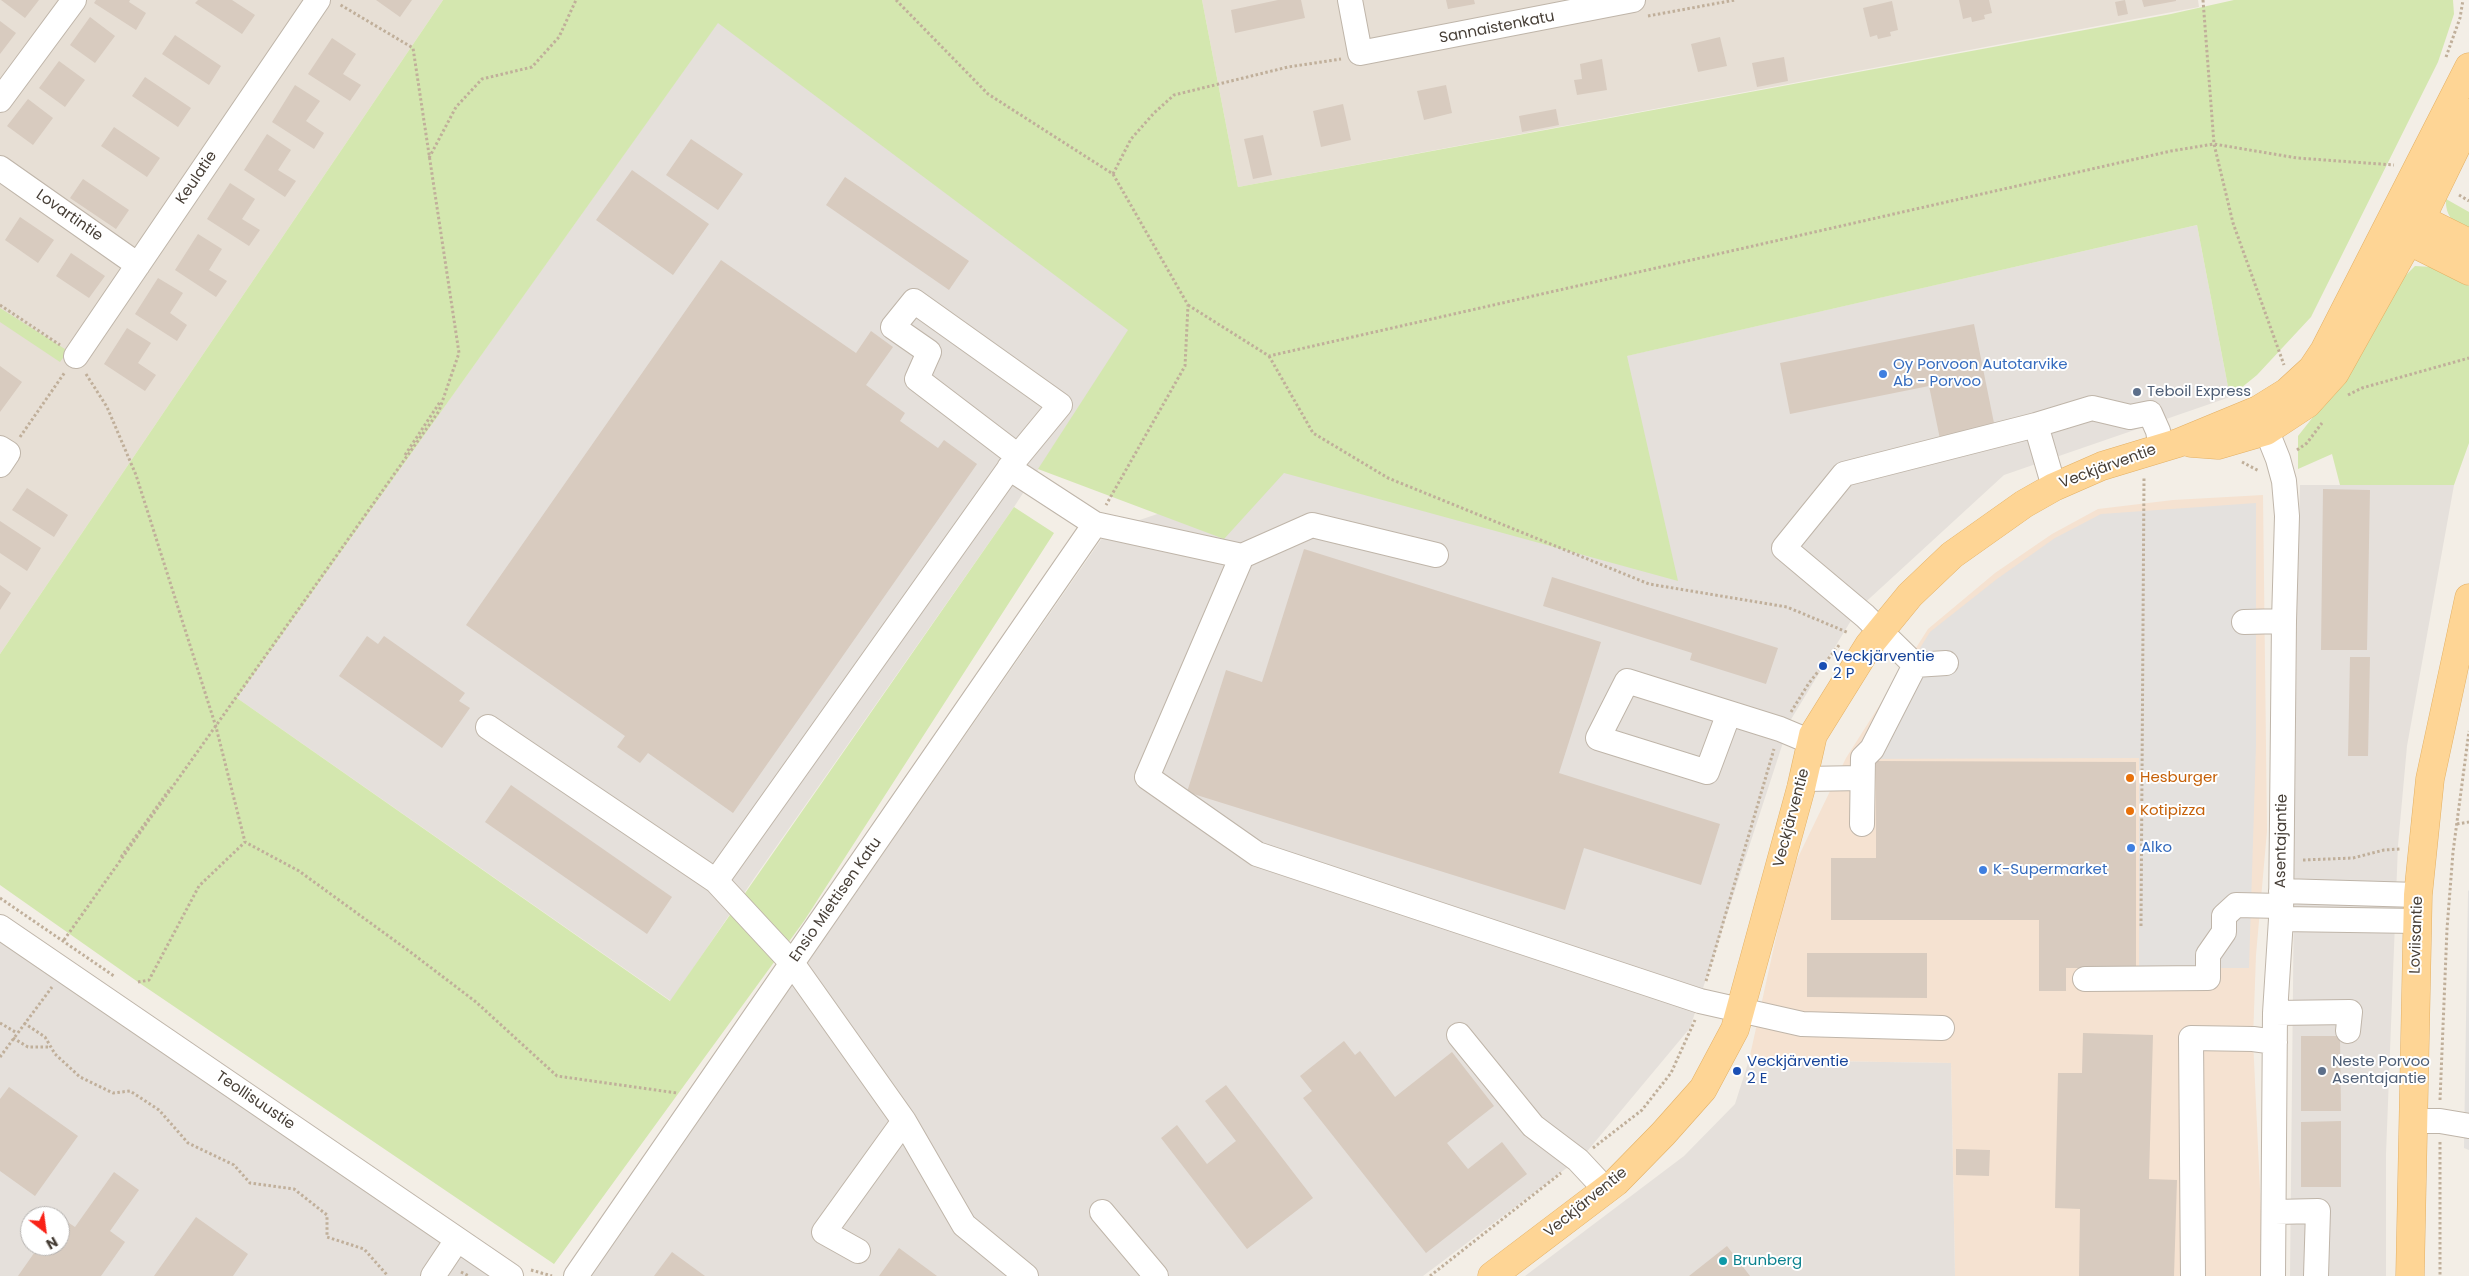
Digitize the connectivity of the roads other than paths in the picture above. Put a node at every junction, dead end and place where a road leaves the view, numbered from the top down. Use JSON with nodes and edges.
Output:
{"nodes":[{"id":1,"x":74,"y":0,"type":"edge"},
{"id":2,"x":318,"y":0,"type":"edge"},
{"id":3,"x":1350,"y":0,"type":"edge"},
{"id":4,"x":1633,"y":0,"type":"edge"},
{"id":5,"x":2456,"y":64,"type":"edge"},
{"id":6,"x":0,"y":100,"type":"edge"},
{"id":7,"x":2469,"y":114,"type":"edge"},
{"id":8,"x":0,"y":168,"type":"edge"},
{"id":9,"x":2393,"y":218,"type":"junction"},
{"id":10,"x":2415,"y":230,"type":"junction"},
{"id":11,"x":2469,"y":243,"type":"edge"},
{"id":12,"x":138,"y":265,"type":"junction"},
{"id":13,"x":2469,"y":271,"type":"edge"},
{"id":14,"x":76,"y":356,"type":"road end"},
{"id":15,"x":2262,"y":420,"type":"junction"},
{"id":16,"x":2036,"y":425,"type":"junction"},
{"id":17,"x":2170,"y":445,"type":"junction"},
{"id":18,"x":1014,"y":462,"type":"junction"},
{"id":19,"x":2054,"y":487,"type":"junction"},
{"id":20,"x":1095,"y":524,"type":"junction"},
{"id":21,"x":1436,"y":555,"type":"dead end"},
{"id":22,"x":1242,"y":556,"type":"junction"},
{"id":23,"x":2469,"y":598,"type":"edge"},
{"id":24,"x":2284,"y":621,"type":"junction"},
{"id":25,"x":2244,"y":622,"type":"dead end"},
{"id":26,"x":1872,"y":623,"type":"junction"},
{"id":27,"x":1946,"y":663,"type":"dead end"},
{"id":28,"x":1915,"y":665,"type":"junction"},
{"id":29,"x":1729,"y":713,"type":"junction"},
{"id":30,"x":488,"y":727,"type":"dead end"},
{"id":31,"x":1811,"y":742,"type":"junction"},
{"id":32,"x":1862,"y":778,"type":"junction"},
{"id":33,"x":1804,"y":779,"type":"junction"},
{"id":34,"x":1862,"y":824,"type":"dead end"},
{"id":35,"x":716,"y":881,"type":"junction"},
{"id":36,"x":2281,"y":905,"type":"junction"},
{"id":37,"x":2417,"y":908,"type":"junction"},
{"id":38,"x":0,"y":926,"type":"edge"},
{"id":39,"x":792,"y":963,"type":"junction"},
{"id":40,"x":2085,"y":979,"type":"dead end"},
{"id":41,"x":1740,"y":1012,"type":"junction"},
{"id":42,"x":2275,"y":1013,"type":"junction"},
{"id":43,"x":1942,"y":1028,"type":"dead end"},
{"id":44,"x":2348,"y":1031,"type":"dead end"},
{"id":45,"x":1459,"y":1035,"type":"dead end"},
{"id":46,"x":2276,"y":1042,"type":"junction"},
{"id":47,"x":904,"y":1121,"type":"junction"},
{"id":48,"x":2413,"y":1121,"type":"junction"},
{"id":49,"x":2469,"y":1126,"type":"edge"},
{"id":50,"x":1606,"y":1190,"type":"junction"},
{"id":51,"x":1102,"y":1212,"type":"dead end"},
{"id":52,"x":2275,"y":1212,"type":"junction"},
{"id":53,"x":457,"y":1240,"type":"junction"},
{"id":54,"x":858,"y":1251,"type":"dead end"},
{"id":55,"x":433,"y":1276,"type":"edge"},
{"id":56,"x":511,"y":1276,"type":"edge"},
{"id":57,"x":576,"y":1276,"type":"edge"},
{"id":58,"x":1026,"y":1276,"type":"edge"},
{"id":59,"x":1156,"y":1276,"type":"edge"},
{"id":60,"x":1492,"y":1276,"type":"edge"},
{"id":61,"x":2193,"y":1276,"type":"edge"},
{"id":62,"x":2273,"y":1276,"type":"edge"},
{"id":63,"x":2316,"y":1276,"type":"edge"},
{"id":64,"x":2410,"y":1276,"type":"edge"}],
"edges":[{"from":1,"to":6,"type":"street"},
{"from":2,"to":12,"type":"street","name":"Keulatie"},
{"from":3,"to":4,"type":"street","name":"Sannaistenkatu"},
{"from":5,"to":9,"type":"main road","name":"Veckjärventie"},
{"from":7,"to":10,"type":"main road","name":"Veckjärventie"},
{"from":8,"to":12,"type":"street","name":"Lovartintie"},
{"from":9,"to":10,"type":"main road"},
{"from":9,"to":15,"type":"main road","name":"Veckjärventie"},
{"from":10,"to":11,"type":"main road"},
{"from":10,"to":13,"type":"main road"},
{"from":10,"to":15,"type":"main road","name":"Veckjärventie"},
{"from":12,"to":14,"type":"street","name":"Keulatie"},
{"from":15,"to":17,"type":"main road","name":"Veckjärventie"},
{"from":15,"to":24,"type":"street","name":"Asentajantie"},
{"from":16,"to":17,"type":"street"},
{"from":16,"to":19,"type":"street"},
{"from":16,"to":26,"type":"street"},
{"from":17,"to":19,"type":"main road","name":"Veckjärventie"},
{"from":18,"to":18,"type":"street"},
{"from":18,"to":20,"type":"street"},
{"from":18,"to":35,"type":"street"},
{"from":19,"to":26,"type":"main road","name":"Veckjärventie"},
{"from":20,"to":22,"type":"street"},
{"from":20,"to":39,"type":"street","name":"Ensio Miettisen Katu"},
{"from":21,"to":22,"type":"street"},
{"from":22,"to":41,"type":"street"},
{"from":23,"to":37,"type":"main road","name":"Loviisantie"},
{"from":24,"to":25,"type":"street"},
{"from":24,"to":36,"type":"street","name":"Asentajantie"},
{"from":26,"to":28,"type":"street"},
{"from":26,"to":31,"type":"main road","name":"Veckjärventie"},
{"from":27,"to":28,"type":"street"},
{"from":28,"to":32,"type":"street"},
{"from":29,"to":29,"type":"street"},
{"from":29,"to":31,"type":"street"},
{"from":30,"to":35,"type":"street"},
{"from":31,"to":33,"type":"main road","name":"Veckjärventie"},
{"from":32,"to":33,"type":"street"},
{"from":32,"to":34,"type":"street"},
{"from":33,"to":41,"type":"main road","name":"Veckjärventie"},
{"from":35,"to":39,"type":"street"},
{"from":36,"to":37,"type":"street"},
{"from":36,"to":40,"type":"street"},
{"from":36,"to":42,"type":"street","name":"Asentajantie"},
{"from":37,"to":48,"type":"main road","name":"Loviisantie"},
{"from":38,"to":53,"type":"street","name":"Teollisuustie"},
{"from":39,"to":47,"type":"street"},
{"from":39,"to":57,"type":"street","name":"Ensio Miettisen Katu"},
{"from":41,"to":43,"type":"street"},
{"from":41,"to":50,"type":"main road","name":"Veckjärventie"},
{"from":42,"to":44,"type":"street"},
{"from":42,"to":46,"type":"street","name":"Asentajantie"},
{"from":45,"to":50,"type":"street"},
{"from":46,"to":52,"type":"street","name":"Asentajantie"},
{"from":46,"to":61,"type":"street"},
{"from":47,"to":54,"type":"street"},
{"from":47,"to":58,"type":"street"},
{"from":48,"to":49,"type":"street"},
{"from":48,"to":64,"type":"main road","name":"Loviisantie"},
{"from":50,"to":60,"type":"main road","name":"Veckjärventie"},
{"from":51,"to":59,"type":"street"},
{"from":52,"to":62,"type":"street","name":"Asentajantie"},
{"from":52,"to":63,"type":"street"},
{"from":53,"to":55,"type":"street"},
{"from":53,"to":56,"type":"street","name":"Teollisuustie"}]}
